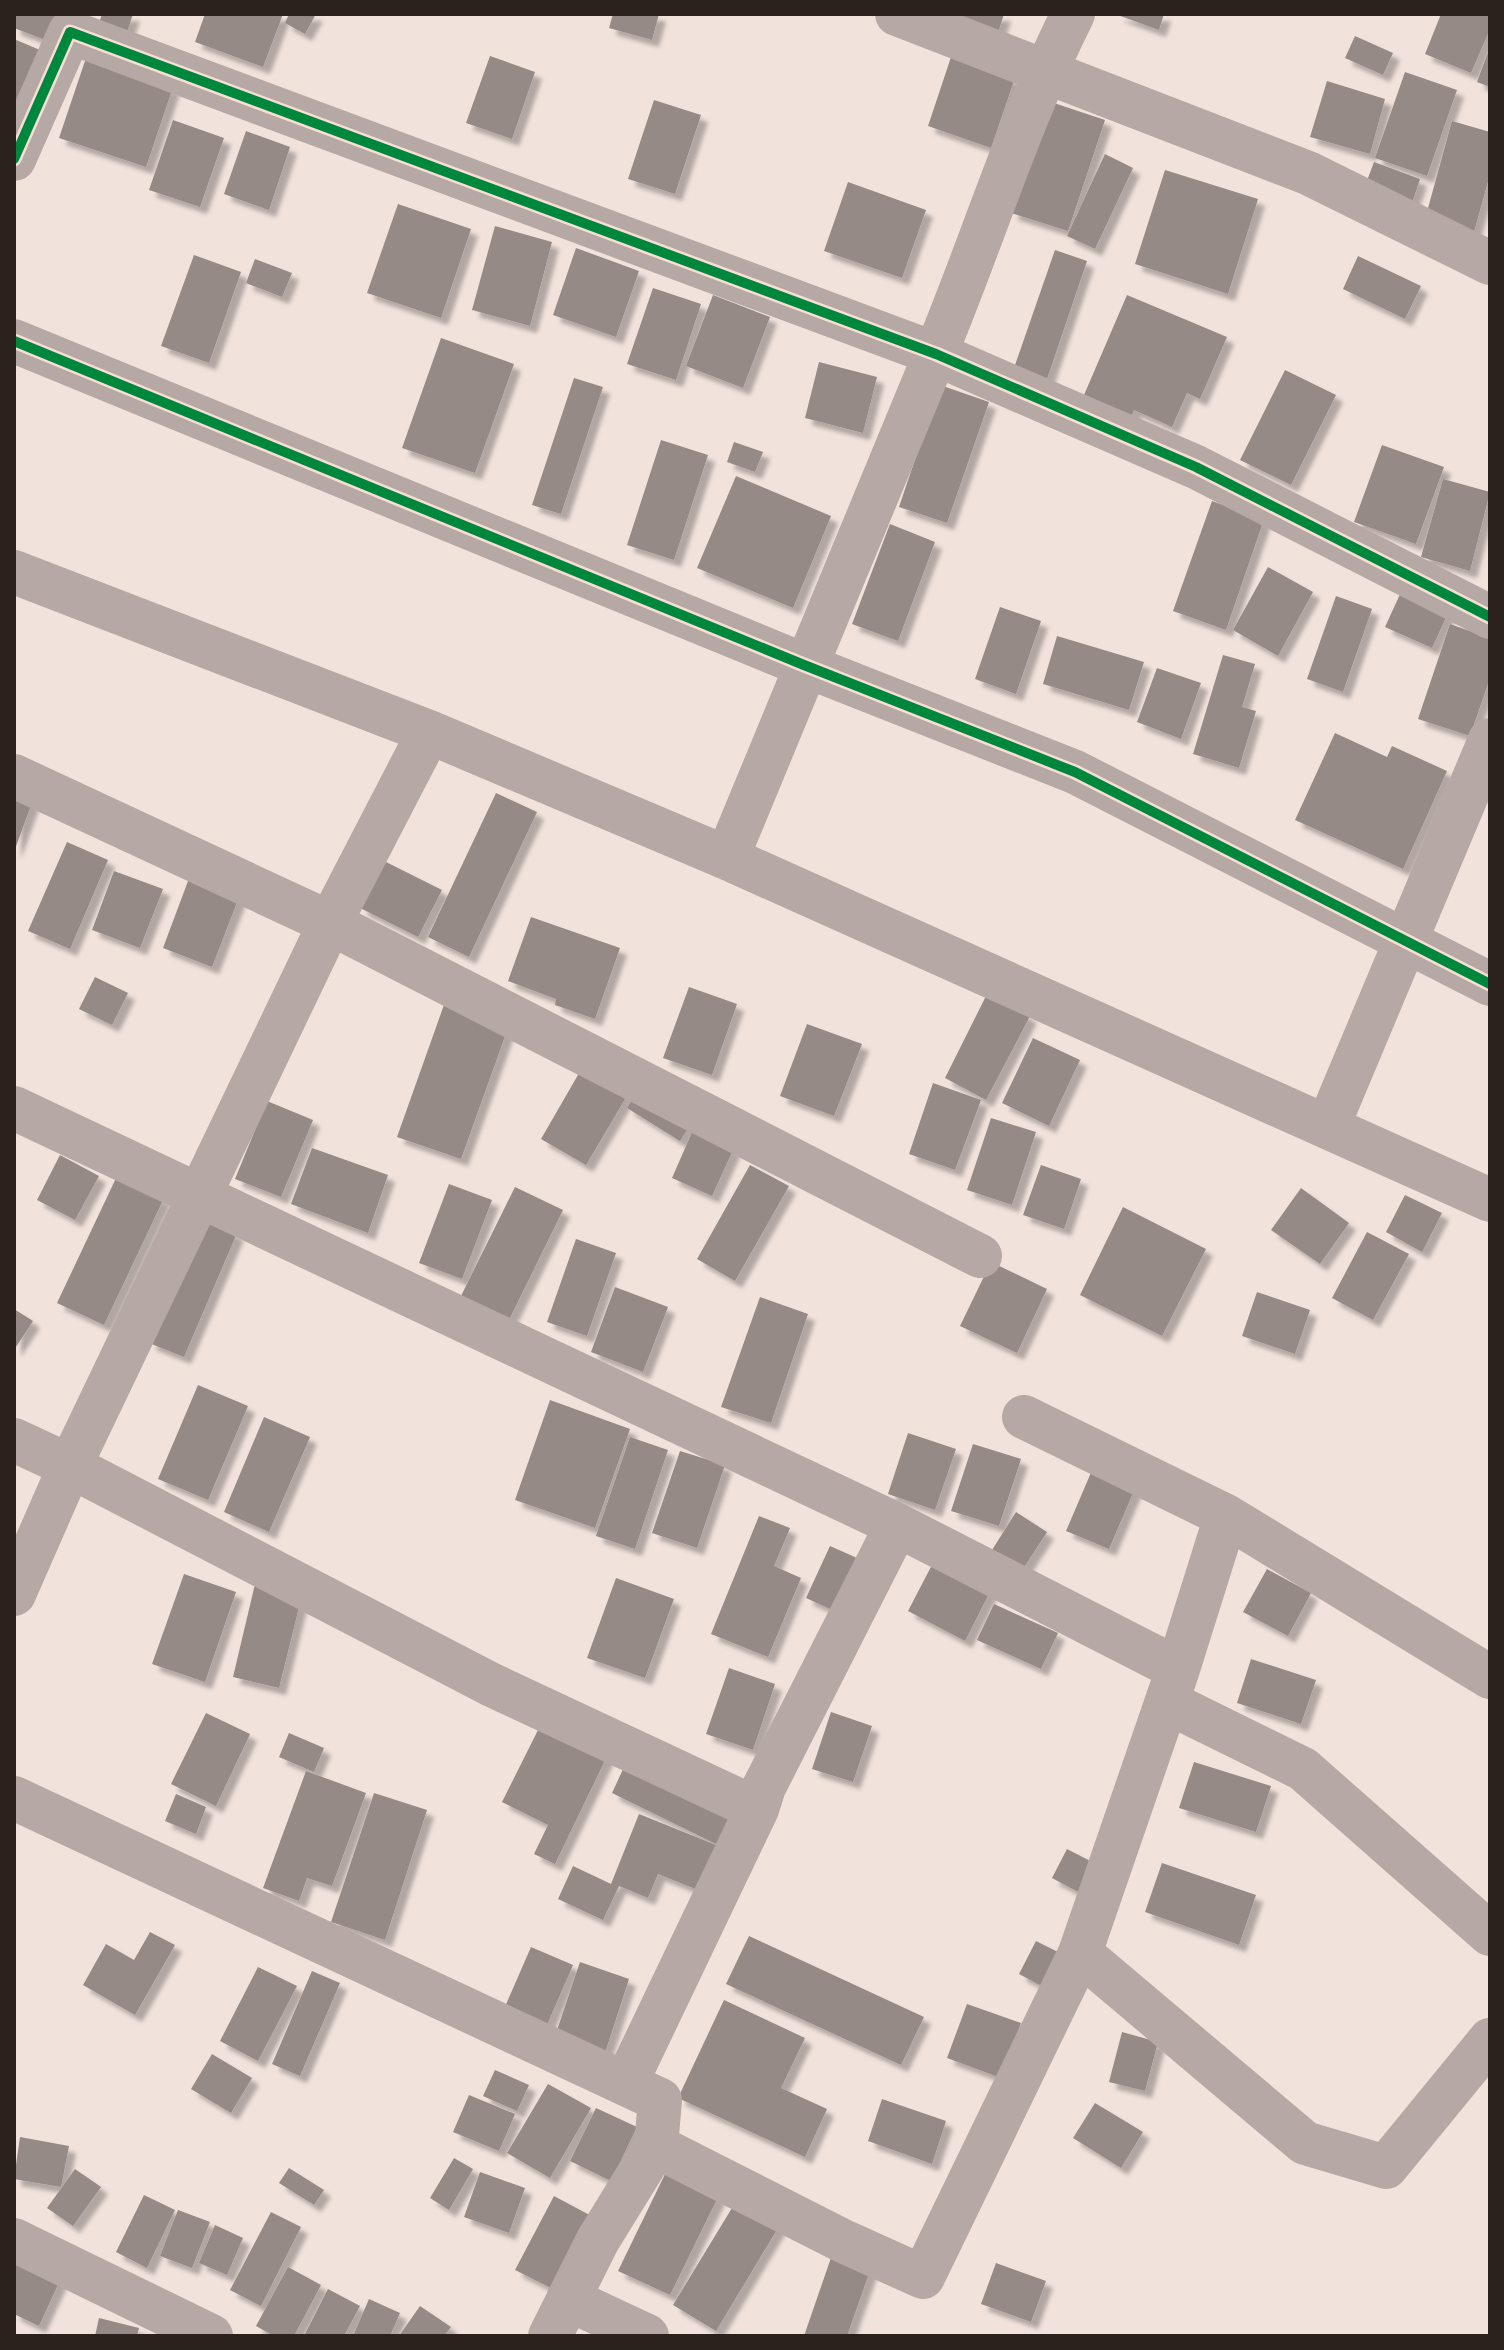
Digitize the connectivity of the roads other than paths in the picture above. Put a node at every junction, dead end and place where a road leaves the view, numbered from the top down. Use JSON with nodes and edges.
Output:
{"nodes":[{"id":1,"x":897,"y":14,"type":"edge"},
{"id":2,"x":1073,"y":14,"type":"edge"},
{"id":3,"x":1045,"y":70,"type":"junction"},
{"id":4,"x":14,"y":159,"type":"edge"},
{"id":5,"x":1490,"y":263,"type":"edge"},
{"id":6,"x":14,"y":341,"type":"edge"},
{"id":7,"x":936,"y":354,"type":"junction"},
{"id":8,"x":14,"y":572,"type":"edge"},
{"id":9,"x":1490,"y":617,"type":"edge"},
{"id":10,"x":804,"y":665,"type":"junction"},
{"id":11,"x":429,"y":732,"type":"junction"},
{"id":12,"x":1490,"y":740,"type":"edge"},
{"id":13,"x":14,"y":776,"type":"edge"},
{"id":14,"x":727,"y":858,"type":"junction"},
{"id":15,"x":330,"y":923,"type":"junction"},
{"id":16,"x":1406,"y":941,"type":"junction"},
{"id":17,"x":1490,"y":984,"type":"edge"},
{"id":18,"x":14,"y":1108,"type":"edge"},
{"id":19,"x":1328,"y":1126,"type":"junction"},
{"id":20,"x":200,"y":1195,"type":"junction"},
{"id":21,"x":1490,"y":1200,"type":"edge"},
{"id":22,"x":980,"y":1256,"type":"dead end"},
{"id":23,"x":1024,"y":1417,"type":"dead end"},
{"id":24,"x":14,"y":1440,"type":"edge"},
{"id":25,"x":70,"y":1466,"type":"junction"},
{"id":26,"x":1226,"y":1516,"type":"junction"},
{"id":27,"x":897,"y":1525,"type":"junction"},
{"id":28,"x":14,"y":1594,"type":"edge"},
{"id":29,"x":1490,"y":1677,"type":"edge"},
{"id":30,"x":1172,"y":1686,"type":"junction"},
{"id":31,"x":14,"y":1798,"type":"edge"},
{"id":32,"x":757,"y":1809,"type":"junction"},
{"id":33,"x":1490,"y":1934,"type":"edge"},
{"id":34,"x":1080,"y":1953,"type":"junction"},
{"id":35,"x":1490,"y":2040,"type":"edge"},
{"id":36,"x":626,"y":2083,"type":"junction"},
{"id":37,"x":656,"y":2146,"type":"junction"},
{"id":38,"x":14,"y":2240,"type":"edge"},
{"id":39,"x":559,"y":2318,"type":"edge"},
{"id":40,"x":211,"y":2336,"type":"edge"},
{"id":41,"x":647,"y":2336,"type":"edge"}],
"edges":[{"from":1,"to":3,"type":"street"},
{"from":2,"to":3,"type":"street"},
{"from":3,"to":5,"type":"street"},
{"from":3,"to":7,"type":"street"},
{"from":4,"to":7,"type":"street"},
{"from":6,"to":10,"type":"street"},
{"from":7,"to":9,"type":"street"},
{"from":7,"to":10,"type":"street"},
{"from":8,"to":11,"type":"street"},
{"from":10,"to":14,"type":"street"},
{"from":10,"to":16,"type":"street"},
{"from":11,"to":14,"type":"street"},
{"from":11,"to":15,"type":"street"},
{"from":12,"to":16,"type":"street"},
{"from":13,"to":15,"type":"street"},
{"from":14,"to":19,"type":"street"},
{"from":15,"to":20,"type":"street"},
{"from":15,"to":22,"type":"street"},
{"from":16,"to":17,"type":"street"},
{"from":16,"to":19,"type":"street"},
{"from":18,"to":20,"type":"street"},
{"from":19,"to":21,"type":"street"},
{"from":20,"to":25,"type":"street"},
{"from":20,"to":27,"type":"street"},
{"from":23,"to":26,"type":"street"},
{"from":24,"to":25,"type":"street"},
{"from":25,"to":28,"type":"street"},
{"from":25,"to":32,"type":"street"},
{"from":26,"to":29,"type":"street"},
{"from":26,"to":30,"type":"street"},
{"from":27,"to":30,"type":"street"},
{"from":27,"to":32,"type":"street"},
{"from":30,"to":33,"type":"street"},
{"from":30,"to":34,"type":"street"},
{"from":31,"to":36,"type":"street"},
{"from":32,"to":36,"type":"street"},
{"from":34,"to":35,"type":"street"},
{"from":34,"to":37,"type":"street"},
{"from":36,"to":37,"type":"street"},
{"from":37,"to":39,"type":"street"},
{"from":38,"to":40,"type":"street"},
{"from":39,"to":41,"type":"street"}]}
